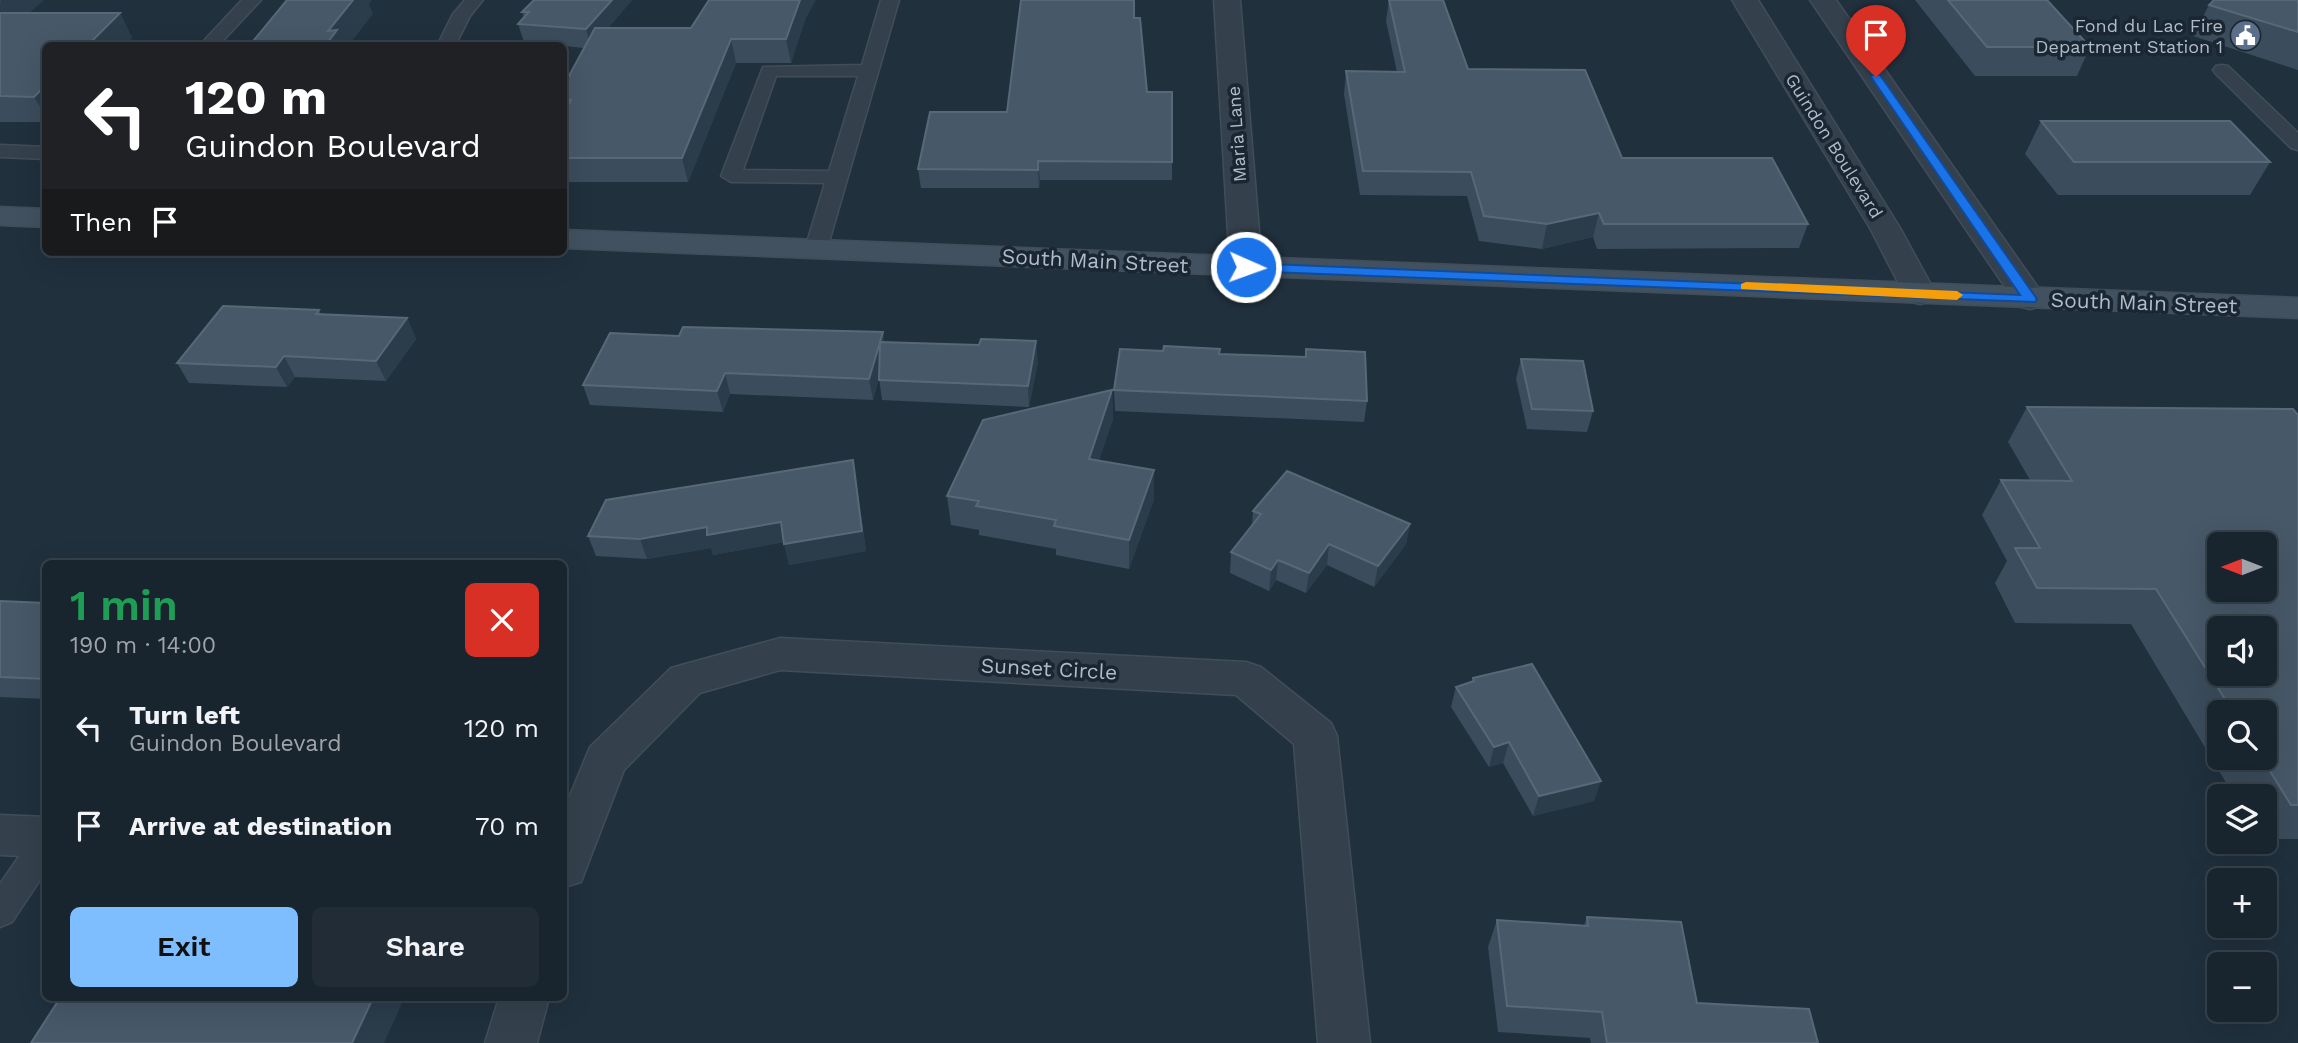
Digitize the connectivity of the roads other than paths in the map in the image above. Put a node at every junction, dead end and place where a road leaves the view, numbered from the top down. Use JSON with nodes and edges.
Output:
{"nodes":[{"id":1,"x":252,"y":0,"type":"edge"},
{"id":2,"x":474,"y":0,"type":"edge"},
{"id":3,"x":890,"y":0,"type":"edge"},
{"id":4,"x":1227,"y":0,"type":"edge"},
{"id":5,"x":1745,"y":0,"type":"edge"},
{"id":6,"x":1823,"y":0,"type":"edge"},
{"id":7,"x":212,"y":42,"type":"edge"},
{"id":8,"x":448,"y":42,"type":"edge"},
{"id":9,"x":868,"y":70,"type":"junction"},
{"id":10,"x":2222,"y":70,"type":"dead end"},
{"id":11,"x":2298,"y":144,"type":"edge"},
{"id":12,"x":0,"y":151,"type":"edge"},
{"id":13,"x":42,"y":153,"type":"edge"},
{"id":14,"x":837,"y":177,"type":"junction"},
{"id":15,"x":0,"y":216,"type":"edge"},
{"id":16,"x":42,"y":218,"type":"edge"},
{"id":17,"x":567,"y":239,"type":"edge"},
{"id":18,"x":816,"y":249,"type":"junction"},
{"id":19,"x":1246,"y":267,"type":"junction"},
{"id":20,"x":1920,"y":294,"type":"junction"},
{"id":21,"x":2030,"y":299,"type":"junction"},
{"id":22,"x":2298,"y":308,"type":"edge"},
{"id":23,"x":0,"y":835,"type":"edge"},
{"id":24,"x":42,"y":837,"type":"edge"},
{"id":25,"x":42,"y":849,"type":"edge"},
{"id":26,"x":567,"y":859,"type":"edge"},
{"id":27,"x":0,"y":912,"type":"edge"},
{"id":28,"x":523,"y":1001,"type":"edge"},
{"id":29,"x":511,"y":1043,"type":"edge"},
{"id":30,"x":1345,"y":1043,"type":"edge"}],
"edges":[{"from":1,"to":7,"type":"lane"},
{"from":2,"to":8,"type":"lane"},
{"from":3,"to":9,"type":"lane"},
{"from":4,"to":19,"type":"street","name":"Maria Lane"},
{"from":5,"to":20,"type":"street","name":"Guindon Boulevard"},
{"from":6,"to":21,"type":"street"},
{"from":9,"to":14,"type":"lane"},
{"from":9,"to":14,"type":"lane"},
{"from":10,"to":11,"type":"lane"},
{"from":12,"to":13,"type":"lane"},
{"from":14,"to":18,"type":"lane"},
{"from":15,"to":16,"type":"main road"},
{"from":17,"to":18,"type":"main road","name":"South Main Street"},
{"from":18,"to":19,"type":"main road","name":"South Main Street"},
{"from":19,"to":20,"type":"main road","name":"South Main Street"},
{"from":20,"to":21,"type":"main road","name":"South Main Street"},
{"from":21,"to":22,"type":"main road","name":"South Main Street"},
{"from":23,"to":24,"type":"street"},
{"from":25,"to":27,"type":"lane"},
{"from":26,"to":30,"type":"street","name":"Sunset Circle"},
{"from":28,"to":29,"type":"street"}]}
